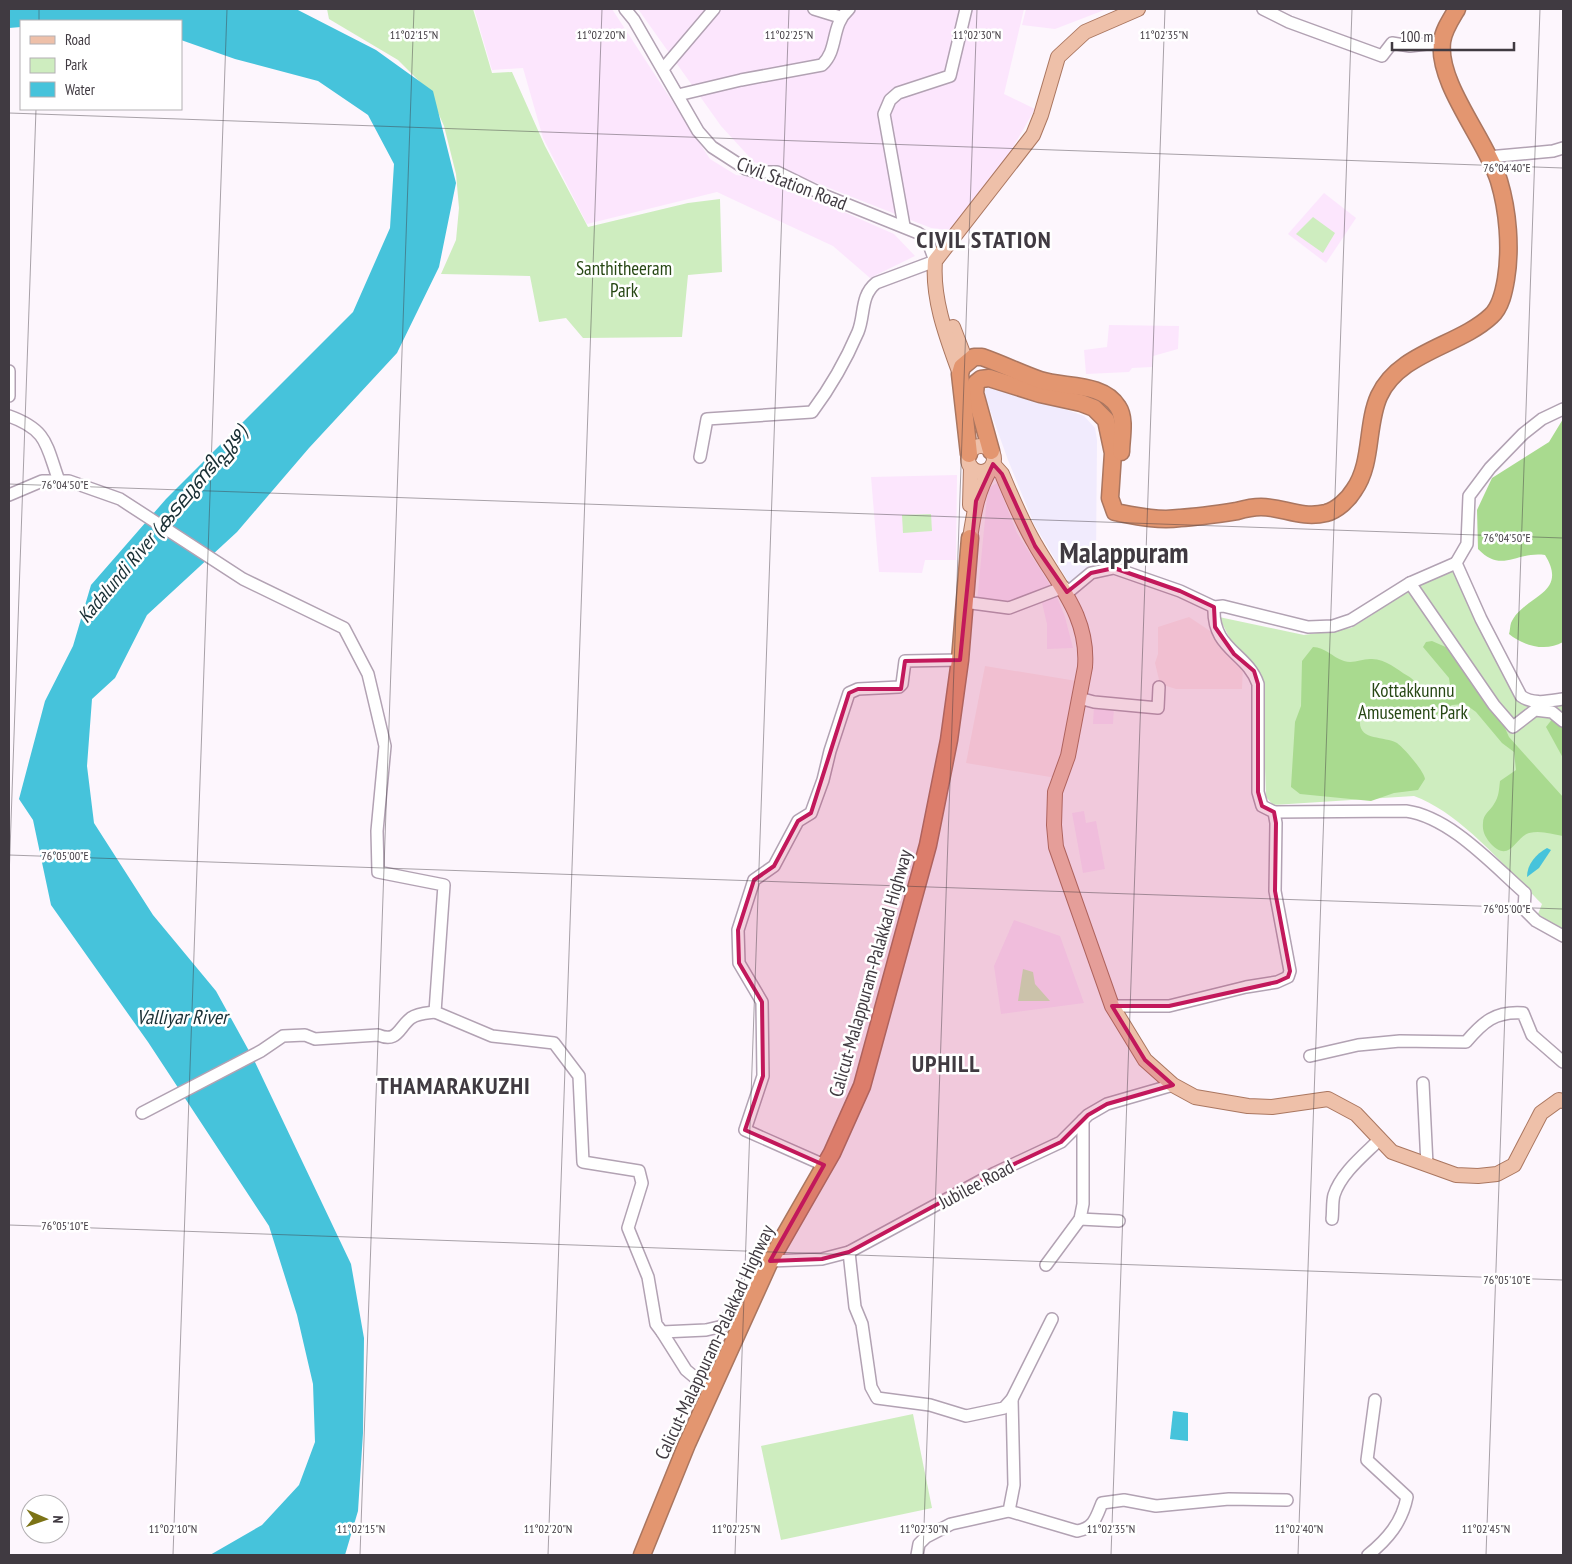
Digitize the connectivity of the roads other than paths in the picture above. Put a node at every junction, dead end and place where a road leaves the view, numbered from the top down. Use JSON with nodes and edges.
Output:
{"nodes":[{"id":1,"x":625,"y":9,"type":"edge"},
{"id":2,"x":714,"y":9,"type":"edge"},
{"id":3,"x":814,"y":9,"type":"edge"},
{"id":4,"x":966,"y":9,"type":"edge"},
{"id":5,"x":1138,"y":9,"type":"edge"},
{"id":6,"x":1263,"y":9,"type":"edge"},
{"id":7,"x":1457,"y":9,"type":"edge"},
{"id":8,"x":845,"y":13,"type":"edge"},
{"id":9,"x":1442,"y":42,"type":"junction"},
{"id":10,"x":663,"y":69,"type":"junction"},
{"id":11,"x":678,"y":95,"type":"junction"},
{"id":12,"x":1563,"y":148,"type":"edge"},
{"id":13,"x":1488,"y":157,"type":"junction"},
{"id":14,"x":904,"y":226,"type":"junction"},
{"id":15,"x":935,"y":261,"type":"junction"},
{"id":16,"x":963,"y":368,"type":"junction"},
{"id":17,"x":9,"y":371,"type":"edge"},
{"id":18,"x":9,"y":396,"type":"edge"},
{"id":19,"x":1563,"y":408,"type":"edge"},
{"id":20,"x":9,"y":416,"type":"edge"},
{"id":21,"x":700,"y":457,"type":"dead end"},
{"id":22,"x":970,"y":461,"type":"junction"},
{"id":23,"x":992,"y":461,"type":"junction"},
{"id":24,"x":59,"y":481,"type":"junction"},
{"id":25,"x":9,"y":495,"type":"edge"},
{"id":26,"x":1128,"y":514,"type":"junction"},
{"id":27,"x":970,"y":538,"type":"junction"},
{"id":28,"x":1456,"y":562,"type":"junction"},
{"id":29,"x":1410,"y":583,"type":"junction"},
{"id":30,"x":1066,"y":590,"type":"junction"},
{"id":31,"x":964,"y":602,"type":"junction"},
{"id":32,"x":1214,"y":607,"type":"junction"},
{"id":33,"x":960,"y":660,"type":"junction"},
{"id":34,"x":1159,"y":688,"type":"dead end"},
{"id":35,"x":1079,"y":698,"type":"junction"},
{"id":36,"x":1563,"y":699,"type":"edge"},
{"id":37,"x":1563,"y":721,"type":"edge"},
{"id":38,"x":1274,"y":812,"type":"junction"},
{"id":39,"x":1563,"y":936,"type":"edge"},
{"id":40,"x":1112,"y":1006,"type":"junction"},
{"id":41,"x":435,"y":1012,"type":"junction"},
{"id":42,"x":1310,"y":1056,"type":"dead end"},
{"id":43,"x":1563,"y":1062,"type":"edge"},
{"id":44,"x":1423,"y":1083,"type":"dead end"},
{"id":45,"x":1173,"y":1085,"type":"junction"},
{"id":46,"x":1563,"y":1101,"type":"edge"},
{"id":47,"x":142,"y":1113,"type":"dead end"},
{"id":48,"x":1083,"y":1120,"type":"junction"},
{"id":49,"x":1380,"y":1139,"type":"junction"},
{"id":50,"x":1427,"y":1165,"type":"junction"},
{"id":51,"x":824,"y":1166,"type":"junction"},
{"id":52,"x":1080,"y":1219,"type":"junction"},
{"id":53,"x":1332,"y":1219,"type":"dead end"},
{"id":54,"x":1119,"y":1221,"type":"dead end"},
{"id":55,"x":849,"y":1252,"type":"junction"},
{"id":56,"x":770,"y":1261,"type":"junction"},
{"id":57,"x":1046,"y":1265,"type":"dead end"},
{"id":58,"x":1052,"y":1319,"type":"dead end"},
{"id":59,"x":662,"y":1332,"type":"junction"},
{"id":60,"x":711,"y":1391,"type":"junction"},
{"id":61,"x":1012,"y":1399,"type":"junction"},
{"id":62,"x":1375,"y":1400,"type":"dead end"},
{"id":63,"x":1287,"y":1500,"type":"dead end"},
{"id":64,"x":1008,"y":1511,"type":"junction"},
{"id":65,"x":642,"y":1555,"type":"edge"},
{"id":66,"x":917,"y":1555,"type":"edge"},
{"id":67,"x":1368,"y":1555,"type":"edge"}],
"edges":[{"from":1,"to":10,"type":"street","name":"Civil Station Road"},
{"from":2,"to":10,"type":"street"},
{"from":3,"to":8,"type":"street"},
{"from":4,"to":14,"type":"street"},
{"from":5,"to":15,"type":"main road"},
{"from":6,"to":9,"type":"street"},
{"from":7,"to":9,"type":"highway"},
{"from":8,"to":11,"type":"street"},
{"from":9,"to":13,"type":"highway"},
{"from":10,"to":11,"type":"street","name":"Civil Station Road"},
{"from":11,"to":14,"type":"street","name":"Civil Station Road"},
{"from":12,"to":13,"type":"street"},
{"from":13,"to":26,"type":"highway"},
{"from":14,"to":15,"type":"street","name":"Civil Station Road"},
{"from":15,"to":16,"type":"main road"},
{"from":15,"to":21,"type":"street"},
{"from":16,"to":22,"type":"highway","name":"Calicut-Malappuram-Palakkad Highway"},
{"from":16,"to":26,"type":"highway"},
{"from":17,"to":18,"type":"street"},
{"from":19,"to":28,"type":"street"},
{"from":20,"to":24,"type":"street"},
{"from":22,"to":23,"type":"main road"},
{"from":22,"to":23,"type":"main road"},
{"from":22,"to":27,"type":"main road","name":"Calicut-Malappuram-Palakkad Highway"},
{"from":23,"to":26,"type":"highway"},
{"from":23,"to":27,"type":"main road","name":"Calicut-Malappuram-Palakkad Highway"},
{"from":23,"to":30,"type":"main road"},
{"from":24,"to":25,"type":"street"},
{"from":24,"to":41,"type":"street"},
{"from":27,"to":31,"type":"highway","name":"Calicut-Malappuram-Palakkad Highway"},
{"from":28,"to":29,"type":"street"},
{"from":28,"to":36,"type":"street"},
{"from":29,"to":32,"type":"street"},
{"from":29,"to":37,"type":"street"},
{"from":30,"to":31,"type":"street"},
{"from":30,"to":32,"type":"street"},
{"from":30,"to":35,"type":"main road"},
{"from":31,"to":33,"type":"highway","name":"Calicut-Malappuram-Palakkad Highway"},
{"from":32,"to":38,"type":"street"},
{"from":33,"to":51,"type":"highway","name":"Calicut-Malappuram-Palakkad Highway"},
{"from":33,"to":51,"type":"street"},
{"from":34,"to":35,"type":"street"},
{"from":35,"to":40,"type":"main road"},
{"from":38,"to":39,"type":"street"},
{"from":38,"to":40,"type":"street"},
{"from":40,"to":45,"type":"main road"},
{"from":41,"to":47,"type":"street"},
{"from":41,"to":59,"type":"street"},
{"from":42,"to":43,"type":"street"},
{"from":44,"to":50,"type":"street"},
{"from":45,"to":48,"type":"street","name":"Jubilee Road"},
{"from":45,"to":49,"type":"main road"},
{"from":46,"to":50,"type":"main road"},
{"from":48,"to":52,"type":"street"},
{"from":48,"to":55,"type":"street","name":"Jubilee Road"},
{"from":49,"to":50,"type":"main road"},
{"from":49,"to":53,"type":"street"},
{"from":51,"to":56,"type":"highway","name":"Calicut-Malappuram-Palakkad Highway"},
{"from":52,"to":54,"type":"street"},
{"from":52,"to":57,"type":"street"},
{"from":55,"to":56,"type":"street","name":"Jubilee Road"},
{"from":55,"to":61,"type":"street"},
{"from":56,"to":59,"type":"street"},
{"from":56,"to":60,"type":"highway","name":"Calicut-Malappuram-Palakkad Highway"},
{"from":58,"to":61,"type":"street"},
{"from":59,"to":60,"type":"street"},
{"from":60,"to":65,"type":"highway","name":"Calicut-Malappuram-Palakkad Highway"},
{"from":61,"to":64,"type":"street"},
{"from":62,"to":67,"type":"street"},
{"from":63,"to":64,"type":"street"},
{"from":64,"to":66,"type":"street"}]}
